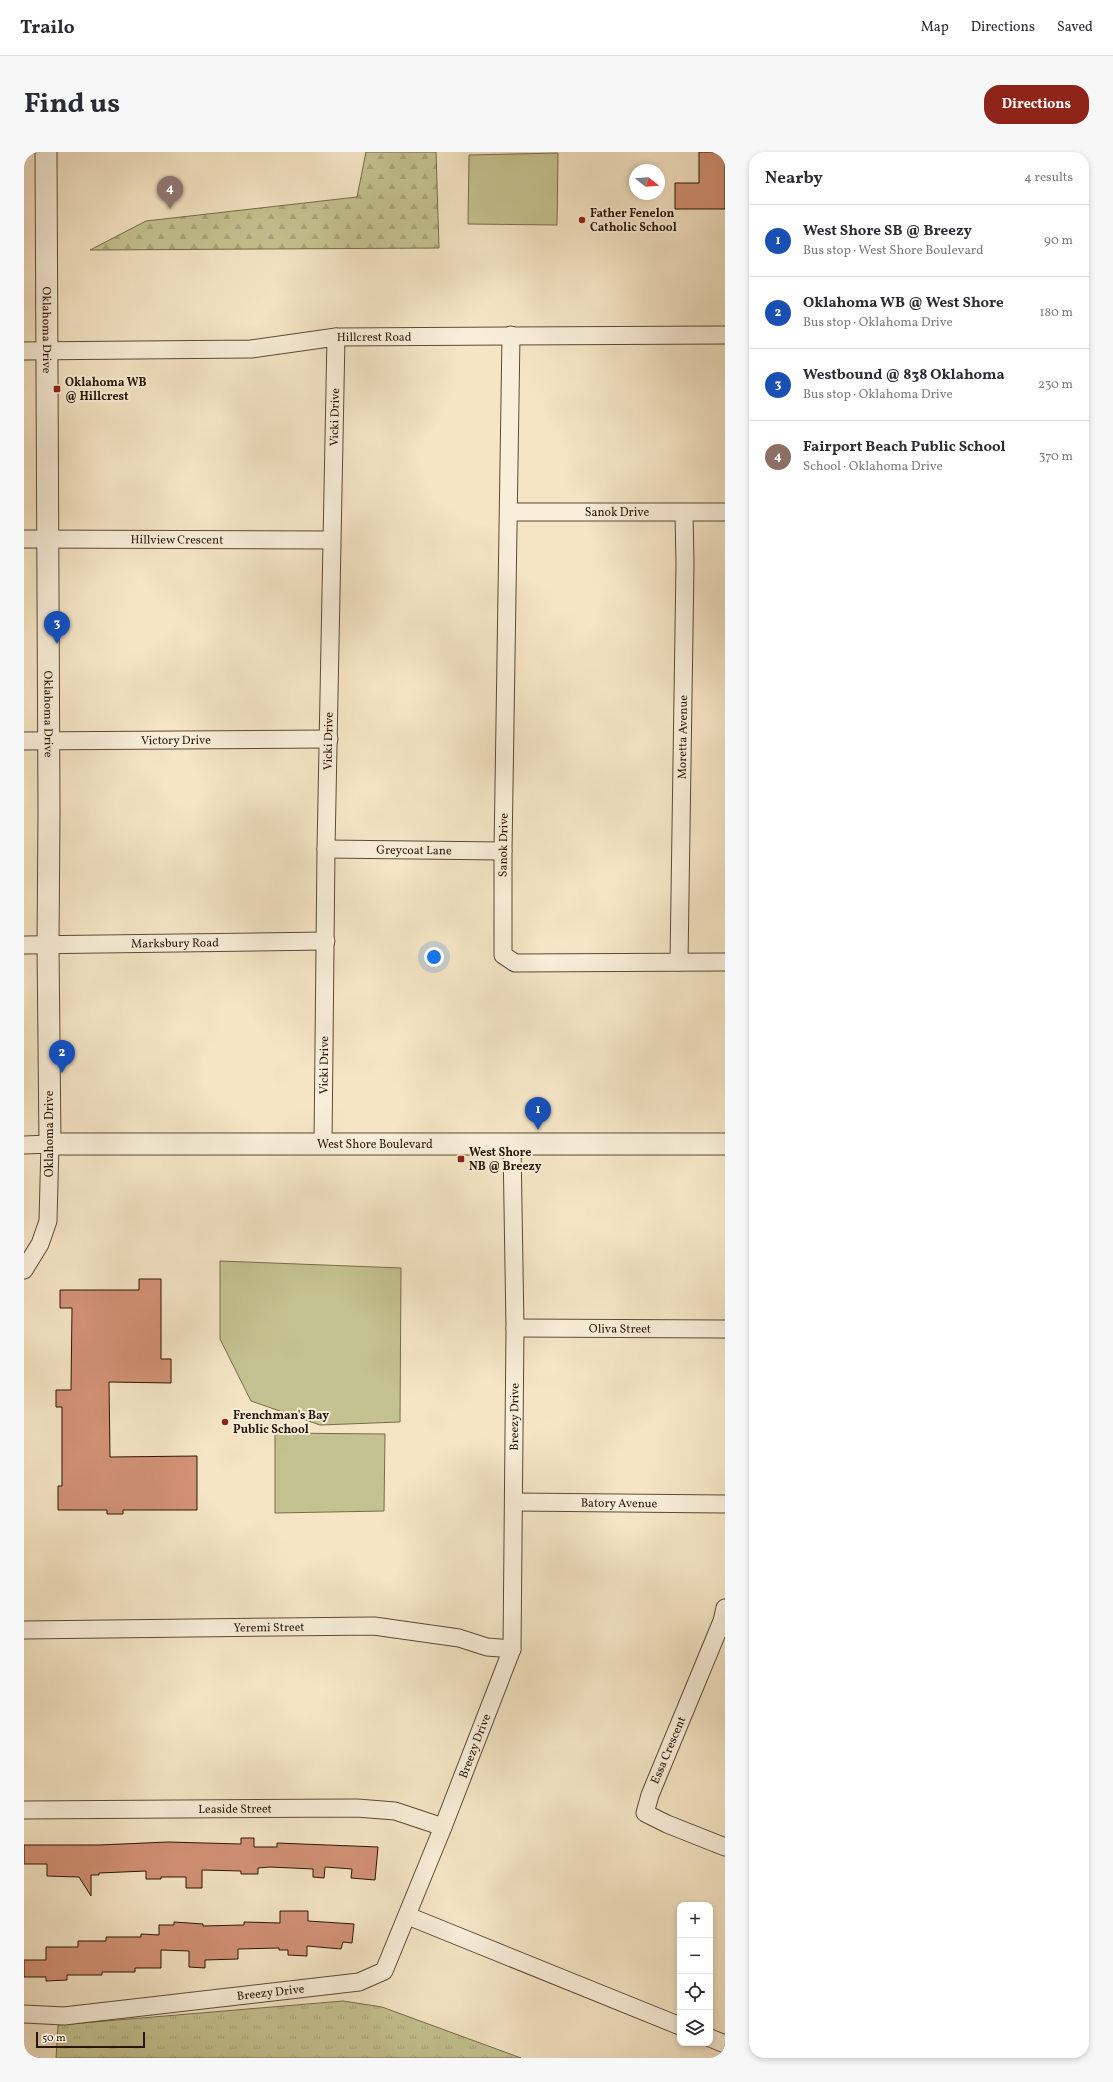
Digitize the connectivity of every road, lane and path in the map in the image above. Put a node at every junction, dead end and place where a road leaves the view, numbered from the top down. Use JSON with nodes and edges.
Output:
{"nodes":[{"id":1,"x":46,"y":152,"type":"edge"},
{"id":2,"x":511,"y":335,"type":"junction"},
{"id":3,"x":725,"y":335,"type":"edge"},
{"id":4,"x":336,"y":337,"type":"junction"},
{"id":5,"x":24,"y":351,"type":"edge"},
{"id":6,"x":48,"y":351,"type":"junction"},
{"id":7,"x":509,"y":512,"type":"junction"},
{"id":8,"x":684,"y":512,"type":"junction"},
{"id":9,"x":725,"y":512,"type":"edge"},
{"id":10,"x":24,"y":539,"type":"edge"},
{"id":11,"x":49,"y":539,"type":"junction"},
{"id":12,"x":331,"y":540,"type":"junction"},
{"id":13,"x":329,"y":739,"type":"junction"},
{"id":14,"x":49,"y":740,"type":"junction"},
{"id":15,"x":24,"y":741,"type":"edge"},
{"id":16,"x":326,"y":849,"type":"junction"},
{"id":17,"x":503,"y":851,"type":"junction"},
{"id":18,"x":326,"y":941,"type":"junction"},
{"id":19,"x":24,"y":945,"type":"edge"},
{"id":20,"x":48,"y":945,"type":"junction"},
{"id":21,"x":679,"y":962,"type":"junction"},
{"id":22,"x":725,"y":962,"type":"edge"},
{"id":23,"x":50,"y":1144,"type":"junction"},
{"id":24,"x":725,"y":1144,"type":"edge"},
{"id":25,"x":24,"y":1145,"type":"edge"},
{"id":26,"x":323,"y":1145,"type":"junction"},
{"id":27,"x":512,"y":1145,"type":"junction"},
{"id":28,"x":24,"y":1270,"type":"edge"},
{"id":29,"x":515,"y":1328,"type":"junction"},
{"id":30,"x":725,"y":1329,"type":"edge"},
{"id":31,"x":514,"y":1502,"type":"junction"},
{"id":32,"x":725,"y":1504,"type":"edge"},
{"id":33,"x":725,"y":1608,"type":"edge"},
{"id":34,"x":24,"y":1630,"type":"edge"},
{"id":35,"x":512,"y":1649,"type":"junction"},
{"id":36,"x":24,"y":1810,"type":"edge"},
{"id":37,"x":443,"y":1827,"type":"junction"},
{"id":38,"x":725,"y":1847,"type":"edge"},
{"id":39,"x":408,"y":1916,"type":"junction"},
{"id":40,"x":24,"y":2014,"type":"edge"},
{"id":41,"x":677,"y":2025,"type":"edge"},
{"id":42,"x":713,"y":2039,"type":"edge"},
{"id":43,"x":725,"y":2044,"type":"edge"}],
"edges":[{"from":1,"to":6,"type":"street","name":"Oklahoma Drive"},
{"from":2,"to":3,"type":"street","name":"Hillcrest Road"},
{"from":2,"to":4,"type":"street","name":"Hillcrest Road"},
{"from":2,"to":7,"type":"street","name":"Sanok Drive"},
{"from":4,"to":6,"type":"street","name":"Hillcrest Road"},
{"from":4,"to":12,"type":"street","name":"Vicki Drive"},
{"from":5,"to":6,"type":"street","name":"Hillcrest Road"},
{"from":6,"to":11,"type":"street","name":"Oklahoma Drive"},
{"from":7,"to":8,"type":"street","name":"Sanok Drive"},
{"from":7,"to":17,"type":"street","name":"Sanok Drive"},
{"from":8,"to":9,"type":"street","name":"Sanok Drive"},
{"from":8,"to":21,"type":"street","name":"Moretta Avenue"},
{"from":10,"to":11,"type":"street","name":"Hillview Crescent"},
{"from":11,"to":12,"type":"street","name":"Hillview Crescent"},
{"from":11,"to":14,"type":"street","name":"Oklahoma Drive"},
{"from":12,"to":13,"type":"street","name":"Vicki Drive"},
{"from":13,"to":14,"type":"street","name":"Victory Drive"},
{"from":13,"to":16,"type":"street","name":"Vicki Drive"},
{"from":14,"to":15,"type":"street","name":"Victory Drive"},
{"from":14,"to":20,"type":"street","name":"Oklahoma Drive"},
{"from":16,"to":17,"type":"street","name":"Greycoat Lane"},
{"from":16,"to":18,"type":"street","name":"Vicki Drive"},
{"from":17,"to":21,"type":"street","name":"Sanok Drive"},
{"from":18,"to":20,"type":"street","name":"Marksbury Road"},
{"from":18,"to":26,"type":"street","name":"Vicki Drive"},
{"from":19,"to":20,"type":"street","name":"Marksbury Road"},
{"from":20,"to":23,"type":"street","name":"Oklahoma Drive"},
{"from":21,"to":22,"type":"street","name":"Sanok Drive"},
{"from":23,"to":25,"type":"street","name":"West Shore Boulevard"},
{"from":23,"to":26,"type":"street","name":"West Shore Boulevard"},
{"from":23,"to":28,"type":"street","name":"Oklahoma Drive"},
{"from":24,"to":27,"type":"street","name":"West Shore Boulevard"},
{"from":26,"to":27,"type":"street","name":"West Shore Boulevard"},
{"from":27,"to":29,"type":"street","name":"Breezy Drive"},
{"from":29,"to":30,"type":"street","name":"Oliva Street"},
{"from":29,"to":31,"type":"street","name":"Breezy Drive"},
{"from":31,"to":32,"type":"street","name":"Batory Avenue"},
{"from":31,"to":35,"type":"street","name":"Breezy Drive"},
{"from":33,"to":38,"type":"street","name":"Essa Crescent"},
{"from":34,"to":35,"type":"street","name":"Yeremi Street"},
{"from":35,"to":37,"type":"street","name":"Breezy Drive"},
{"from":36,"to":37,"type":"street","name":"Leaside Street"},
{"from":37,"to":39,"type":"street","name":"Breezy Drive"},
{"from":39,"to":40,"type":"street","name":"Breezy Drive"},
{"from":39,"to":41,"type":"street"},
{"from":42,"to":43,"type":"street"}]}
